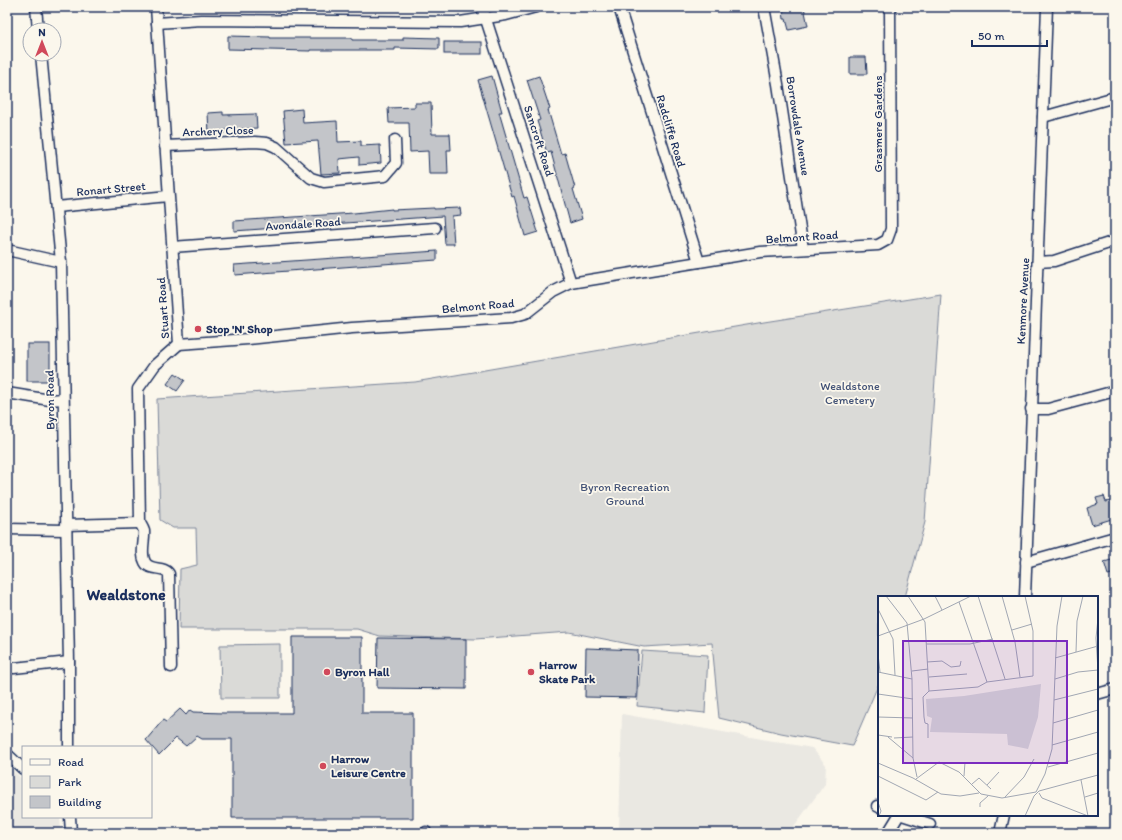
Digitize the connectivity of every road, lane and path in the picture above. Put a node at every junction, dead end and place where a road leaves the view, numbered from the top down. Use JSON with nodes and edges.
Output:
{"nodes":[{"id":1,"x":36,"y":7,"type":"edge"},
{"id":2,"x":156,"y":7,"type":"edge"},
{"id":3,"x":482,"y":7,"type":"edge"},
{"id":4,"x":536,"y":7,"type":"edge"},
{"id":5,"x":620,"y":7,"type":"edge"},
{"id":6,"x":764,"y":7,"type":"edge"},
{"id":7,"x":890,"y":7,"type":"edge"},
{"id":8,"x":1047,"y":7,"type":"edge"},
{"id":9,"x":486,"y":18,"type":"junction"},
{"id":10,"x":37,"y":22,"type":"edge"},
{"id":11,"x":157,"y":22,"type":"junction"},
{"id":12,"x":42,"y":62,"type":"edge"},
{"id":13,"x":1115,"y":97,"type":"edge"},
{"id":14,"x":1043,"y":117,"type":"junction"},
{"id":15,"x":395,"y":140,"type":"dead end"},
{"id":16,"x":165,"y":146,"type":"junction"},
{"id":17,"x":168,"y":196,"type":"junction"},
{"id":18,"x":56,"y":207,"type":"junction"},
{"id":19,"x":436,"y":228,"type":"dead end"},
{"id":20,"x":887,"y":240,"type":"joint"},
{"id":21,"x":1115,"y":241,"type":"edge"},
{"id":22,"x":172,"y":247,"type":"junction"},
{"id":23,"x":803,"y":249,"type":"junction"},
{"id":24,"x":7,"y":250,"type":"edge"},
{"id":25,"x":61,"y":262,"type":"junction"},
{"id":26,"x":699,"y":262,"type":"junction"},
{"id":27,"x":1038,"y":262,"type":"junction"},
{"id":28,"x":571,"y":283,"type":"junction"},
{"id":29,"x":179,"y":344,"type":"junction"},
{"id":30,"x":1115,"y":391,"type":"edge"},
{"id":31,"x":7,"y":393,"type":"edge"},
{"id":32,"x":63,"y":399,"type":"junction"},
{"id":33,"x":1031,"y":409,"type":"junction"},
{"id":34,"x":140,"y":523,"type":"junction"},
{"id":35,"x":66,"y":528,"type":"junction"},
{"id":36,"x":7,"y":529,"type":"edge"},
{"id":37,"x":1115,"y":537,"type":"edge"},
{"id":38,"x":1026,"y":562,"type":"junction"},
{"id":39,"x":1025,"y":596,"type":"edge"},
{"id":40,"x":69,"y":662,"type":"junction"},
{"id":41,"x":171,"y":667,"type":"dead end"},
{"id":42,"x":7,"y":668,"type":"edge"},
{"id":43,"x":1115,"y":689,"type":"edge"},
{"id":44,"x":1098,"y":694,"type":"edge"},
{"id":45,"x":69,"y":746,"type":"edge"},
{"id":46,"x":7,"y":754,"type":"edge"},
{"id":47,"x":22,"y":768,"type":"edge"},
{"id":48,"x":897,"y":816,"type":"edge"},
{"id":49,"x":905,"y":816,"type":"edge"},
{"id":50,"x":1004,"y":816,"type":"edge"},
{"id":51,"x":70,"y":818,"type":"edge"},
{"id":52,"x":930,"y":824,"type":"dead end"},
{"id":53,"x":71,"y":833,"type":"edge"},
{"id":54,"x":888,"y":833,"type":"edge"},
{"id":55,"x":1000,"y":833,"type":"edge"}],
"edges":[{"from":1,"to":10,"type":"street"},
{"from":2,"to":11,"type":"street","name":"Stuart Road"},
{"from":3,"to":9,"type":"street","name":"Sancroft Road"},
{"from":4,"to":9,"type":"street"},
{"from":5,"to":26,"type":"street","name":"Radcliffe Road"},
{"from":6,"to":23,"type":"street","name":"Borrowdale Avenue"},
{"from":7,"to":20,"type":"street","name":"Grasmere Gardens"},
{"from":8,"to":14,"type":"street","name":"Kenmore Avenue"},
{"from":9,"to":11,"type":"street"},
{"from":9,"to":28,"type":"street","name":"Sancroft Road"},
{"from":11,"to":16,"type":"street","name":"Stuart Road"},
{"from":12,"to":18,"type":"street","name":"Byron Road"},
{"from":13,"to":14,"type":"street"},
{"from":14,"to":27,"type":"street","name":"Kenmore Avenue"},
{"from":15,"to":16,"type":"street","name":"Archery Close"},
{"from":16,"to":17,"type":"street","name":"Stuart Road"},
{"from":17,"to":18,"type":"street","name":"Ronart Street"},
{"from":17,"to":22,"type":"street","name":"Stuart Road"},
{"from":18,"to":25,"type":"street","name":"Byron Road"},
{"from":19,"to":22,"type":"street","name":"Avondale Road"},
{"from":20,"to":23,"type":"street","name":"Belmont Road"},
{"from":21,"to":27,"type":"street"},
{"from":22,"to":29,"type":"street","name":"Stuart Road"},
{"from":23,"to":26,"type":"street","name":"Belmont Road"},
{"from":24,"to":25,"type":"street"},
{"from":25,"to":32,"type":"street","name":"Byron Road"},
{"from":26,"to":28,"type":"street","name":"Belmont Road"},
{"from":27,"to":33,"type":"street","name":"Kenmore Avenue"},
{"from":28,"to":29,"type":"street","name":"Belmont Road"},
{"from":29,"to":34,"type":"street","name":"Stuart Road"},
{"from":30,"to":33,"type":"street"},
{"from":31,"to":32,"type":"street"},
{"from":32,"to":35,"type":"street","name":"Byron Road"},
{"from":33,"to":38,"type":"street","name":"Kenmore Avenue"},
{"from":34,"to":35,"type":"street"},
{"from":34,"to":41,"type":"street","name":"Stuart Road"},
{"from":35,"to":36,"type":"street"},
{"from":35,"to":40,"type":"street","name":"Byron Road"},
{"from":37,"to":38,"type":"street"},
{"from":38,"to":39,"type":"street","name":"Kenmore Avenue"},
{"from":40,"to":42,"type":"street"},
{"from":40,"to":45,"type":"street","name":"Byron Road"},
{"from":43,"to":44,"type":"street"},
{"from":46,"to":47,"type":"street"},
{"from":48,"to":54,"type":"street"},
{"from":49,"to":52,"type":"street"},
{"from":50,"to":55,"type":"street"},
{"from":51,"to":53,"type":"street"}]}
